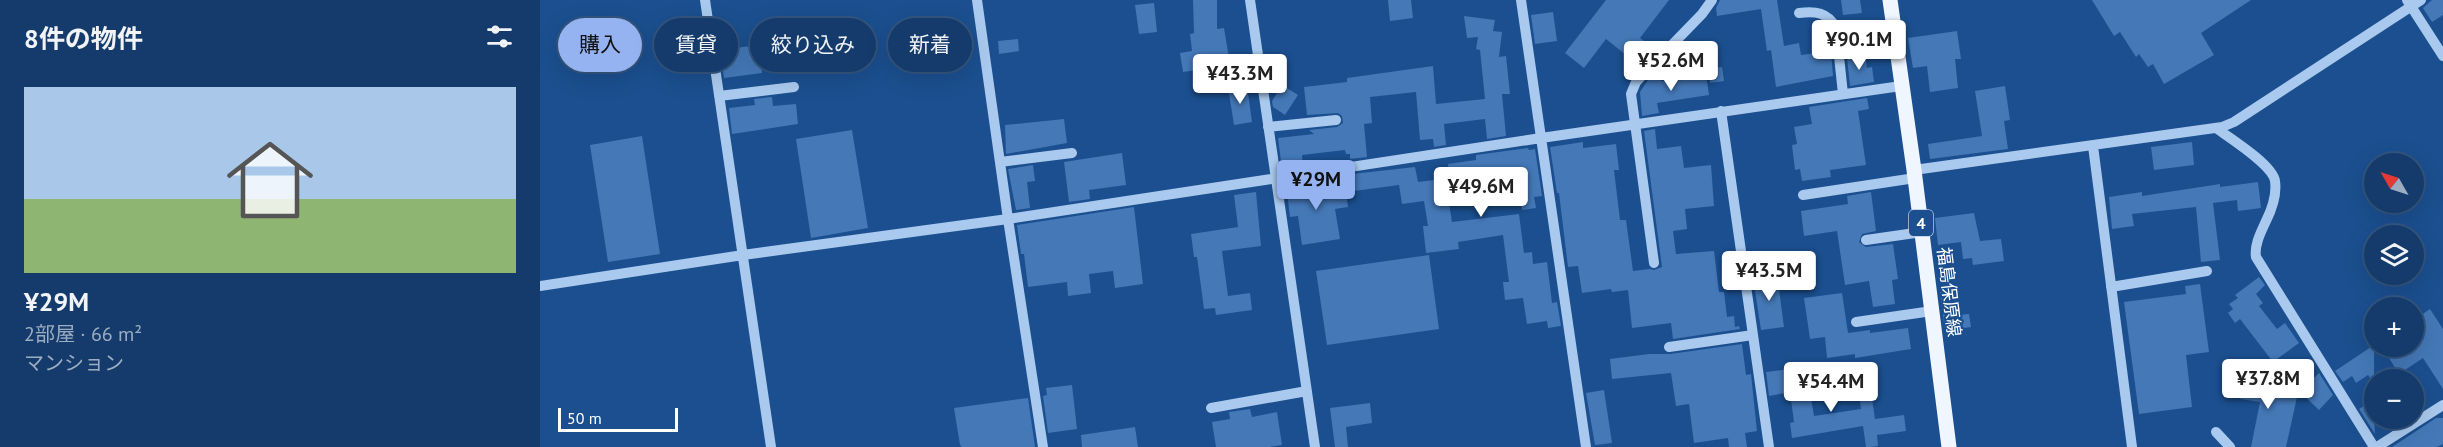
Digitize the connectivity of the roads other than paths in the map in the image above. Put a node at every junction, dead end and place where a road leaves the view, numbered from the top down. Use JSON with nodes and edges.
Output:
{"nodes":[{"id":1,"x":705,"y":0,"type":"edge"},
{"id":2,"x":977,"y":0,"type":"edge"},
{"id":3,"x":1250,"y":0,"type":"edge"},
{"id":4,"x":1521,"y":0,"type":"edge"},
{"id":5,"x":1712,"y":0,"type":"edge"},
{"id":6,"x":1890,"y":0,"type":"edge"},
{"id":7,"x":2421,"y":0,"type":"edge"},
{"id":8,"x":2409,"y":3,"type":"edge"},
{"id":9,"x":1798,"y":13,"type":"dead end"},
{"id":10,"x":2443,"y":56,"type":"edge"},
{"id":11,"x":1901,"y":86,"type":"junction"},
{"id":12,"x":794,"y":87,"type":"dead end"},
{"id":13,"x":1843,"y":94,"type":"junction"},
{"id":14,"x":719,"y":96,"type":"junction"},
{"id":15,"x":1721,"y":111,"type":"junction"},
{"id":16,"x":1336,"y":120,"type":"dead end"},
{"id":17,"x":1634,"y":124,"type":"junction"},
{"id":18,"x":1268,"y":127,"type":"junction"},
{"id":19,"x":2216,"y":128,"type":"junction"},
{"id":20,"x":1541,"y":138,"type":"junction"},
{"id":21,"x":2092,"y":146,"type":"junction"},
{"id":22,"x":1072,"y":153,"type":"dead end"},
{"id":23,"x":1000,"y":162,"type":"junction"},
{"id":24,"x":1915,"y":174,"type":"junction"},
{"id":25,"x":1275,"y":178,"type":"junction"},
{"id":26,"x":1803,"y":195,"type":"dead end"},
{"id":27,"x":1008,"y":219,"type":"junction"},
{"id":28,"x":1922,"y":232,"type":"junction"},
{"id":29,"x":1866,"y":240,"type":"dead end"},
{"id":30,"x":742,"y":255,"type":"junction"},
{"id":31,"x":1654,"y":263,"type":"dead end"},
{"id":32,"x":2207,"y":271,"type":"dead end"},
{"id":33,"x":540,"y":286,"type":"edge"},
{"id":34,"x":2111,"y":287,"type":"junction"},
{"id":35,"x":1932,"y":311,"type":"junction"},
{"id":36,"x":1856,"y":322,"type":"dead end"},
{"id":37,"x":1753,"y":335,"type":"junction"},
{"id":38,"x":1669,"y":347,"type":"dead end"},
{"id":39,"x":1307,"y":391,"type":"junction"},
{"id":40,"x":2443,"y":405,"type":"edge"},
{"id":41,"x":1211,"y":408,"type":"dead end"},
{"id":42,"x":2216,"y":432,"type":"dead end"},
{"id":43,"x":771,"y":447,"type":"edge"},
{"id":44,"x":1043,"y":447,"type":"edge"},
{"id":45,"x":1315,"y":447,"type":"edge"},
{"id":46,"x":1586,"y":447,"type":"edge"},
{"id":47,"x":1769,"y":447,"type":"edge"},
{"id":48,"x":1949,"y":447,"type":"edge"},
{"id":49,"x":2133,"y":447,"type":"edge"},
{"id":50,"x":2230,"y":447,"type":"edge"},
{"id":51,"x":2376,"y":447,"type":"edge"}],
"edges":[{"from":1,"to":14,"type":"street"},
{"from":2,"to":23,"type":"street"},
{"from":3,"to":18,"type":"street"},
{"from":4,"to":20,"type":"street"},
{"from":5,"to":17,"type":"street"},
{"from":6,"to":11,"type":"main road","name":"福島保原線","number":"4"},
{"from":7,"to":8,"type":"street"},
{"from":8,"to":10,"type":"street"},
{"from":8,"to":19,"type":"street"},
{"from":9,"to":13,"type":"street"},
{"from":11,"to":13,"type":"street"},
{"from":11,"to":24,"type":"main road","name":"福島保原線","number":"4"},
{"from":12,"to":14,"type":"street"},
{"from":13,"to":15,"type":"street"},
{"from":14,"to":30,"type":"street"},
{"from":15,"to":17,"type":"street"},
{"from":15,"to":37,"type":"street"},
{"from":16,"to":18,"type":"street"},
{"from":17,"to":20,"type":"street"},
{"from":17,"to":31,"type":"street"},
{"from":18,"to":25,"type":"street"},
{"from":19,"to":21,"type":"street"},
{"from":19,"to":51,"type":"street"},
{"from":20,"to":25,"type":"street"},
{"from":20,"to":46,"type":"street"},
{"from":21,"to":24,"type":"street"},
{"from":21,"to":34,"type":"street"},
{"from":22,"to":23,"type":"street"},
{"from":23,"to":27,"type":"street"},
{"from":24,"to":26,"type":"street"},
{"from":24,"to":28,"type":"main road","name":"福島保原線","number":"4"},
{"from":25,"to":27,"type":"street"},
{"from":25,"to":39,"type":"street"},
{"from":27,"to":30,"type":"street"},
{"from":27,"to":44,"type":"street"},
{"from":28,"to":29,"type":"street"},
{"from":28,"to":35,"type":"main road","name":"福島保原線","number":"4"},
{"from":30,"to":33,"type":"street"},
{"from":30,"to":43,"type":"street"},
{"from":32,"to":34,"type":"street"},
{"from":34,"to":49,"type":"street"},
{"from":35,"to":36,"type":"street"},
{"from":35,"to":48,"type":"main road","name":"福島保原線","number":"4"},
{"from":37,"to":38,"type":"street"},
{"from":37,"to":47,"type":"street"},
{"from":39,"to":41,"type":"street"},
{"from":39,"to":45,"type":"street"},
{"from":40,"to":51,"type":"street"},
{"from":42,"to":50,"type":"street"}]}
